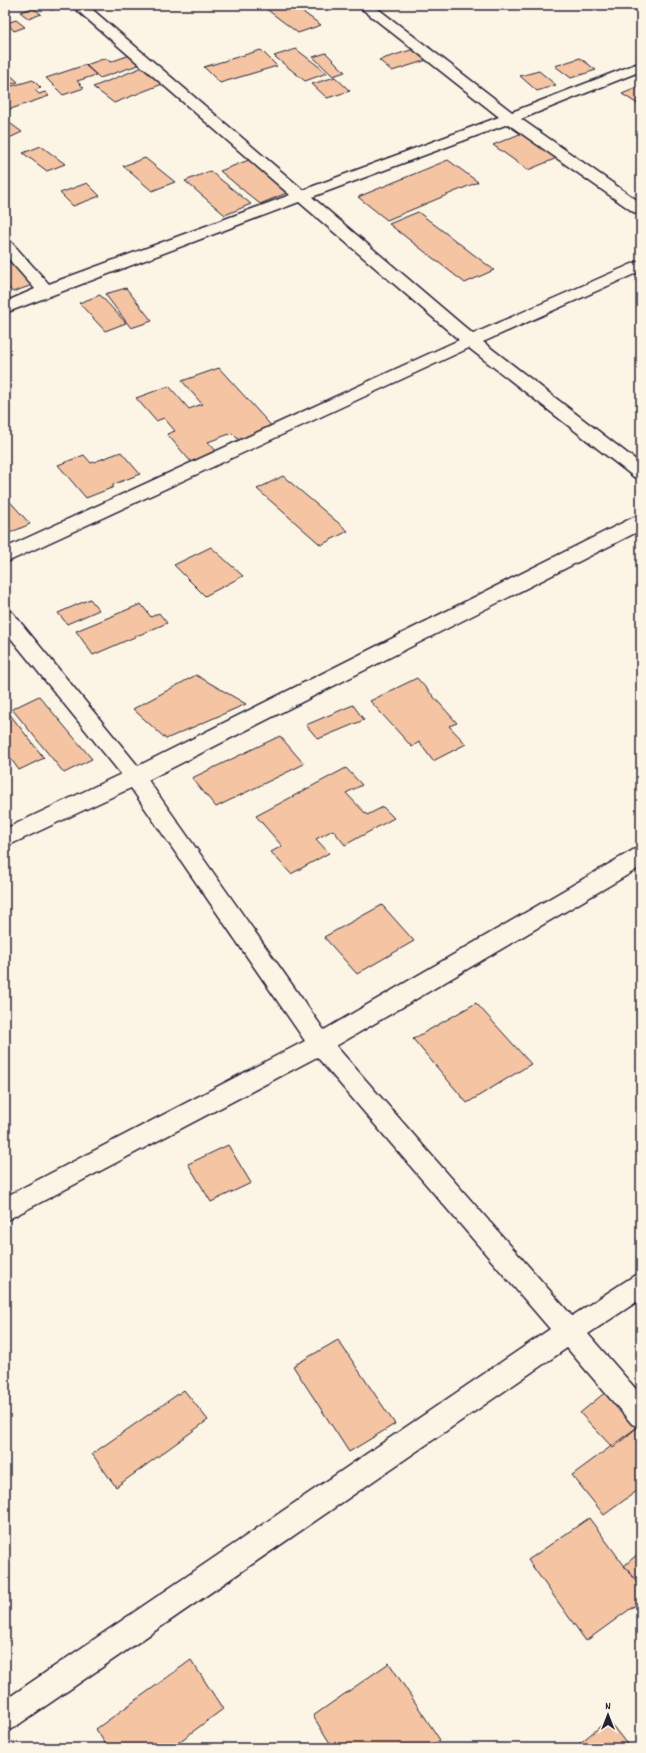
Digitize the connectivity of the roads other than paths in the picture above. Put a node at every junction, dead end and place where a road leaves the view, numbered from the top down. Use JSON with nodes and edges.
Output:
{"nodes":[{"id":1,"x":78,"y":5,"type":"edge"},
{"id":2,"x":364,"y":5,"type":"edge"},
{"id":3,"x":641,"y":66,"type":"edge"},
{"id":4,"x":510,"y":118,"type":"junction"},
{"id":5,"x":302,"y":195,"type":"junction"},
{"id":6,"x":641,"y":210,"type":"edge"},
{"id":7,"x":5,"y":245,"type":"edge"},
{"id":8,"x":641,"y":265,"type":"edge"},
{"id":9,"x":46,"y":291,"type":"junction"},
{"id":10,"x":5,"y":308,"type":"edge"},
{"id":11,"x":471,"y":341,"type":"junction"},
{"id":12,"x":641,"y":474,"type":"edge"},
{"id":13,"x":641,"y":522,"type":"edge"},
{"id":14,"x":5,"y":556,"type":"edge"},
{"id":15,"x":5,"y":617,"type":"edge"},
{"id":16,"x":135,"y":777,"type":"junction"},
{"id":17,"x":5,"y":839,"type":"edge"},
{"id":18,"x":641,"y":856,"type":"edge"},
{"id":19,"x":320,"y":1044,"type":"junction"},
{"id":20,"x":5,"y":1210,"type":"edge"},
{"id":21,"x":641,"y":1285,"type":"edge"},
{"id":22,"x":570,"y":1331,"type":"junction"},
{"id":23,"x":641,"y":1415,"type":"edge"},
{"id":24,"x":5,"y":1717,"type":"edge"}],
"edges":[{"from":1,"to":5,"type":"street"},
{"from":2,"to":4,"type":"street"},
{"from":3,"to":4,"type":"street"},
{"from":4,"to":5,"type":"street"},
{"from":4,"to":6,"type":"street"},
{"from":5,"to":9,"type":"street"},
{"from":5,"to":11,"type":"street"},
{"from":7,"to":9,"type":"street"},
{"from":8,"to":11,"type":"street"},
{"from":9,"to":10,"type":"street"},
{"from":11,"to":12,"type":"street"},
{"from":11,"to":14,"type":"street"},
{"from":13,"to":16,"type":"street"},
{"from":15,"to":16,"type":"street"},
{"from":16,"to":17,"type":"street"},
{"from":16,"to":19,"type":"street"},
{"from":18,"to":19,"type":"street"},
{"from":19,"to":20,"type":"street"},
{"from":19,"to":22,"type":"street"},
{"from":21,"to":22,"type":"street"},
{"from":22,"to":23,"type":"street"},
{"from":22,"to":24,"type":"street"}]}
